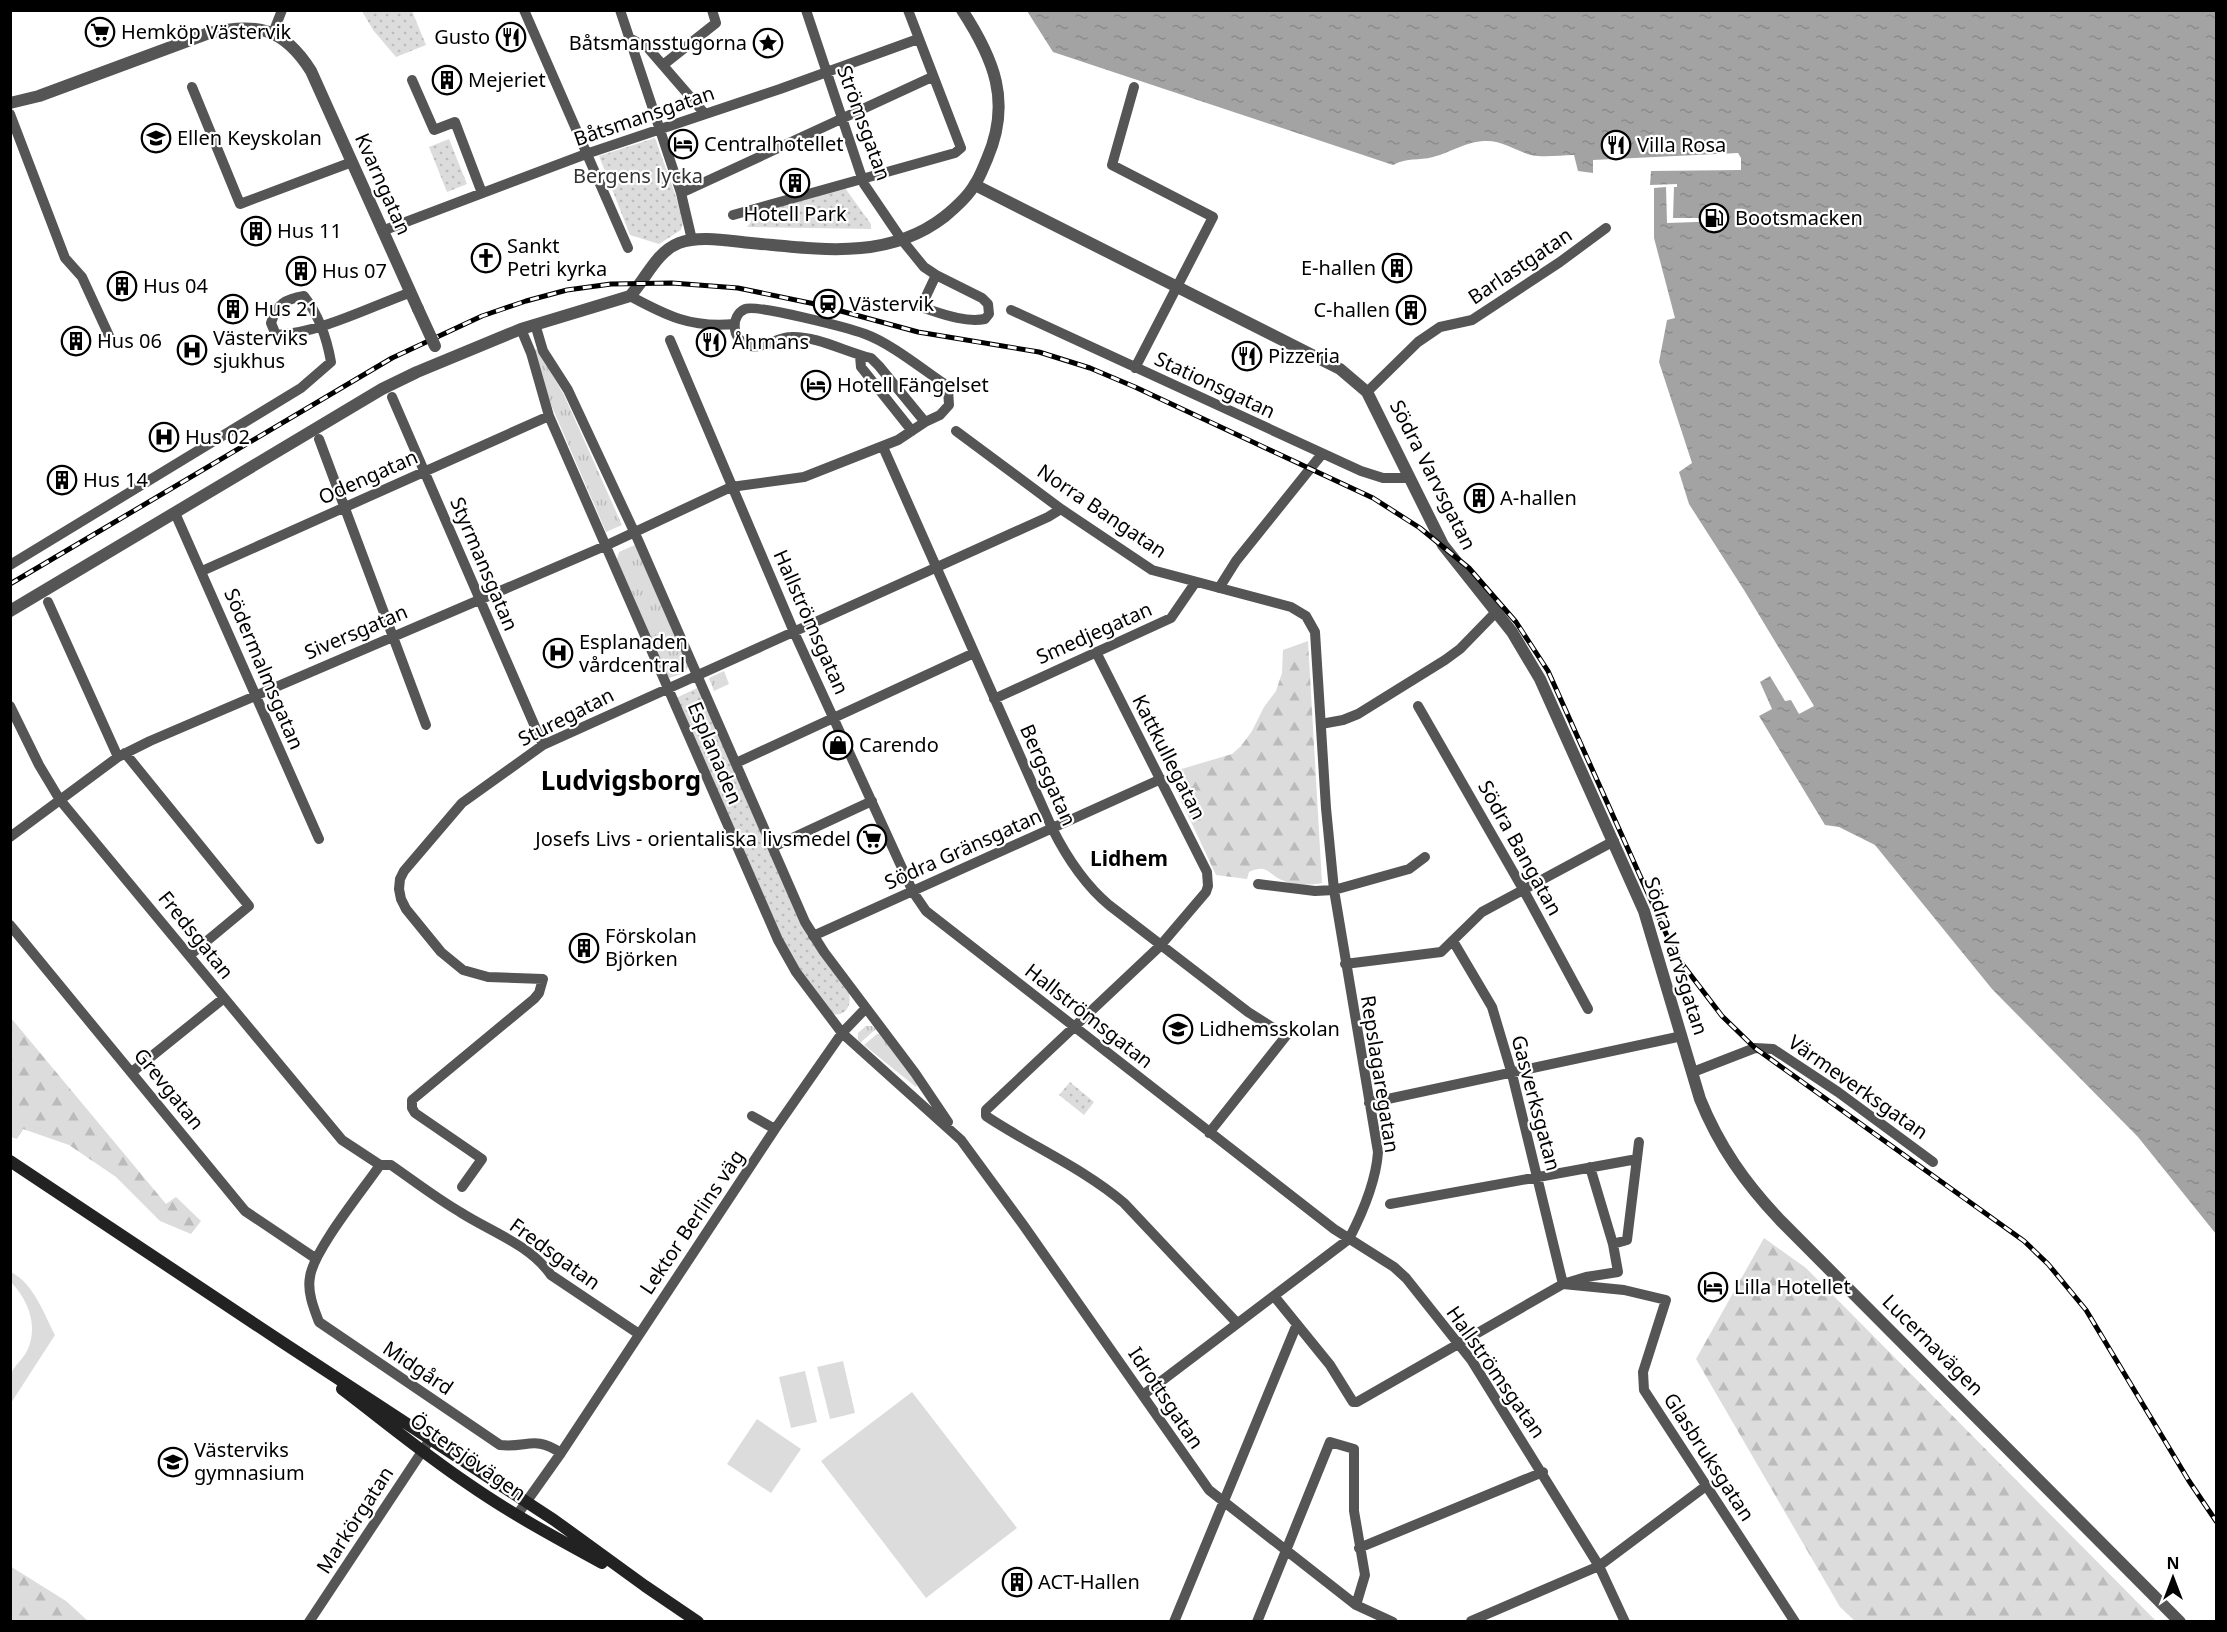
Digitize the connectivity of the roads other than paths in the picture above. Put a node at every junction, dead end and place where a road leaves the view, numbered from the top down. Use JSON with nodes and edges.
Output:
{"nodes":[{"id":1,"x":282,"y":10,"type":"edge"},
{"id":2,"x":525,"y":10,"type":"edge"},
{"id":3,"x":620,"y":10,"type":"edge"},
{"id":4,"x":712,"y":10,"type":"edge"},
{"id":5,"x":807,"y":10,"type":"edge"},
{"id":6,"x":908,"y":10,"type":"edge"},
{"id":7,"x":962,"y":10,"type":"edge"},
{"id":8,"x":273,"y":33,"type":"junction"},
{"id":9,"x":629,"y":38,"type":"junction"},
{"id":10,"x":918,"y":39,"type":"junction"},
{"id":11,"x":663,"y":64,"type":"junction"},
{"id":12,"x":827,"y":71,"type":"junction"},
{"id":13,"x":932,"y":77,"type":"junction"},
{"id":14,"x":412,"y":80,"type":"dead end"},
{"id":15,"x":192,"y":87,"type":"dead end"},
{"id":16,"x":1134,"y":87,"type":"dead end"},
{"id":17,"x":10,"y":103,"type":"edge"},
{"id":18,"x":10,"y":114,"type":"edge"},
{"id":19,"x":705,"y":114,"type":"junction"},
{"id":20,"x":842,"y":118,"type":"junction"},
{"id":21,"x":661,"y":130,"type":"junction"},
{"id":22,"x":586,"y":154,"type":"junction"},
{"id":23,"x":352,"y":162,"type":"junction"},
{"id":24,"x":861,"y":178,"type":"junction"},
{"id":25,"x":975,"y":185,"type":"junction"},
{"id":26,"x":482,"y":193,"type":"junction"},
{"id":27,"x":681,"y":194,"type":"junction"},
{"id":28,"x":733,"y":215,"type":"dead end"},
{"id":29,"x":1606,"y":228,"type":"dead end"},
{"id":30,"x":382,"y":231,"type":"junction"},
{"id":31,"x":692,"y":240,"type":"junction"},
{"id":32,"x":902,"y":240,"type":"junction"},
{"id":33,"x":628,"y":248,"type":"dead end"},
{"id":34,"x":936,"y":275,"type":"junction"},
{"id":35,"x":1177,"y":285,"type":"junction"},
{"id":36,"x":409,"y":293,"type":"junction"},
{"id":37,"x":630,"y":296,"type":"junction"},
{"id":38,"x":1011,"y":310,"type":"dead end"},
{"id":39,"x":535,"y":324,"type":"junction"},
{"id":40,"x":734,"y":324,"type":"junction"},
{"id":41,"x":320,"y":326,"type":"junction"},
{"id":42,"x":521,"y":329,"type":"junction"},
{"id":43,"x":111,"y":340,"type":"dead end"},
{"id":44,"x":669,"y":340,"type":"dead end"},
{"id":45,"x":860,"y":356,"type":"junction"},
{"id":46,"x":442,"y":362,"type":"junction"},
{"id":47,"x":1135,"y":368,"type":"junction"},
{"id":48,"x":1367,"y":392,"type":"junction"},
{"id":49,"x":392,"y":397,"type":"dead end"},
{"id":50,"x":549,"y":416,"type":"junction"},
{"id":51,"x":925,"y":422,"type":"junction"},
{"id":52,"x":912,"y":431,"type":"junction"},
{"id":53,"x":956,"y":431,"type":"dead end"},
{"id":54,"x":319,"y":439,"type":"dead end"},
{"id":55,"x":883,"y":447,"type":"junction"},
{"id":56,"x":1322,"y":454,"type":"junction"},
{"id":57,"x":425,"y":472,"type":"junction"},
{"id":58,"x":1409,"y":478,"type":"junction"},
{"id":59,"x":731,"y":487,"type":"junction"},
{"id":60,"x":344,"y":507,"type":"junction"},
{"id":61,"x":1061,"y":508,"type":"junction"},
{"id":62,"x":175,"y":513,"type":"junction"},
{"id":63,"x":634,"y":532,"type":"junction"},
{"id":64,"x":605,"y":546,"type":"junction"},
{"id":65,"x":10,"y":566,"type":"edge"},
{"id":66,"x":936,"y":568,"type":"junction"},
{"id":67,"x":202,"y":571,"type":"junction"},
{"id":68,"x":1195,"y":583,"type":"junction"},
{"id":69,"x":1219,"y":588,"type":"junction"},
{"id":70,"x":480,"y":600,"type":"junction"},
{"id":71,"x":48,"y":602,"type":"dead end"},
{"id":72,"x":10,"y":610,"type":"edge"},
{"id":73,"x":1496,"y":612,"type":"junction"},
{"id":74,"x":794,"y":632,"type":"junction"},
{"id":75,"x":392,"y":636,"type":"junction"},
{"id":76,"x":1096,"y":652,"type":"junction"},
{"id":77,"x":974,"y":653,"type":"junction"},
{"id":78,"x":697,"y":675,"type":"junction"},
{"id":79,"x":668,"y":688,"type":"junction"},
{"id":80,"x":255,"y":694,"type":"junction"},
{"id":81,"x":994,"y":699,"type":"junction"},
{"id":82,"x":10,"y":705,"type":"edge"},
{"id":83,"x":1418,"y":706,"type":"dead end"},
{"id":84,"x":834,"y":717,"type":"junction"},
{"id":85,"x":1321,"y":724,"type":"junction"},
{"id":86,"x":426,"y":725,"type":"dead end"},
{"id":87,"x":543,"y":745,"type":"junction"},
{"id":88,"x":122,"y":755,"type":"junction"},
{"id":89,"x":736,"y":763,"type":"junction"},
{"id":90,"x":1161,"y":779,"type":"junction"},
{"id":91,"x":60,"y":800,"type":"junction"},
{"id":92,"x":872,"y":801,"type":"junction"},
{"id":93,"x":1052,"y":828,"type":"junction"},
{"id":94,"x":10,"y":837,"type":"edge"},
{"id":95,"x":319,"y":839,"type":"dead end"},
{"id":96,"x":1614,"y":841,"type":"junction"},
{"id":97,"x":773,"y":847,"type":"junction"},
{"id":98,"x":1425,"y":857,"type":"dead end"},
{"id":99,"x":1258,"y":884,"type":"dead end"},
{"id":100,"x":1523,"y":889,"type":"junction"},
{"id":101,"x":1334,"y":890,"type":"junction"},
{"id":102,"x":913,"y":892,"type":"junction"},
{"id":103,"x":10,"y":925,"type":"edge"},
{"id":104,"x":813,"y":936,"type":"junction"},
{"id":105,"x":1453,"y":941,"type":"junction"},
{"id":106,"x":1160,"y":946,"type":"junction"},
{"id":107,"x":190,"y":955,"type":"junction"},
{"id":108,"x":1345,"y":964,"type":"junction"},
{"id":109,"x":224,"y":998,"type":"junction"},
{"id":110,"x":866,"y":1008,"type":"junction"},
{"id":111,"x":1587,"y":1009,"type":"dead end"},
{"id":112,"x":1072,"y":1027,"type":"junction"},
{"id":113,"x":842,"y":1033,"type":"junction"},
{"id":114,"x":1682,"y":1036,"type":"junction"},
{"id":115,"x":132,"y":1072,"type":"junction"},
{"id":116,"x":1693,"y":1072,"type":"junction"},
{"id":117,"x":1512,"y":1074,"type":"junction"},
{"id":118,"x":1369,"y":1103,"type":"junction"},
{"id":119,"x":753,"y":1116,"type":"dead end"},
{"id":120,"x":775,"y":1129,"type":"junction"},
{"id":121,"x":1209,"y":1132,"type":"junction"},
{"id":122,"x":960,"y":1139,"type":"junction"},
{"id":123,"x":1639,"y":1142,"type":"dead end"},
{"id":124,"x":1637,"y":1159,"type":"junction"},
{"id":125,"x":10,"y":1161,"type":"edge"},
{"id":126,"x":1933,"y":1162,"type":"dead end"},
{"id":127,"x":380,"y":1165,"type":"junction"},
{"id":128,"x":1590,"y":1167,"type":"junction"},
{"id":129,"x":1537,"y":1177,"type":"junction"},
{"id":130,"x":462,"y":1187,"type":"dead end"},
{"id":131,"x":1390,"y":1204,"type":"dead end"},
{"id":132,"x":1349,"y":1239,"type":"junction"},
{"id":133,"x":1613,"y":1244,"type":"junction"},
{"id":134,"x":315,"y":1258,"type":"junction"},
{"id":135,"x":1563,"y":1284,"type":"junction"},
{"id":136,"x":1274,"y":1296,"type":"junction"},
{"id":137,"x":1238,"y":1323,"type":"junction"},
{"id":138,"x":1297,"y":1324,"type":"junction"},
{"id":139,"x":639,"y":1334,"type":"junction"},
{"id":140,"x":282,"y":1342,"type":"junction"},
{"id":141,"x":1460,"y":1344,"type":"junction"},
{"id":142,"x":1143,"y":1395,"type":"junction"},
{"id":143,"x":431,"y":1438,"type":"junction"},
{"id":144,"x":422,"y":1451,"type":"junction"},
{"id":145,"x":561,"y":1453,"type":"junction"},
{"id":146,"x":1543,"y":1472,"type":"junction"},
{"id":147,"x":1706,"y":1486,"type":"junction"},
{"id":148,"x":526,"y":1502,"type":"junction"},
{"id":149,"x":1224,"y":1503,"type":"junction"},
{"id":150,"x":517,"y":1515,"type":"junction"},
{"id":151,"x":1359,"y":1548,"type":"junction"},
{"id":152,"x":1286,"y":1550,"type":"junction"},
{"id":153,"x":1599,"y":1566,"type":"junction"},
{"id":154,"x":645,"y":1586,"type":"junction"},
{"id":155,"x":1356,"y":1605,"type":"junction"},
{"id":156,"x":1374,"y":1618,"type":"edge"},
{"id":157,"x":1472,"y":1621,"type":"edge"},
{"id":158,"x":309,"y":1622,"type":"edge"},
{"id":159,"x":698,"y":1622,"type":"edge"},
{"id":160,"x":1174,"y":1622,"type":"edge"},
{"id":161,"x":1257,"y":1622,"type":"edge"},
{"id":162,"x":1394,"y":1622,"type":"edge"},
{"id":163,"x":1625,"y":1622,"type":"edge"},
{"id":164,"x":1795,"y":1622,"type":"edge"},
{"id":165,"x":2180,"y":1622,"type":"edge"}],
"edges":[{"from":1,"to":8,"type":"street"},
{"from":2,"to":22,"type":"street"},
{"from":3,"to":9,"type":"street"},
{"from":4,"to":11,"type":"street"},
{"from":5,"to":12,"type":"street","name":"Strömsgatan"},
{"from":6,"to":10,"type":"street"},
{"from":7,"to":25,"type":"street"},
{"from":8,"to":17,"type":"street","name":"Kvarngatan"},
{"from":8,"to":23,"type":"street","name":"Kvarngatan"},
{"from":9,"to":11,"type":"street"},
{"from":9,"to":21,"type":"street"},
{"from":10,"to":12,"type":"street","name":"Båtsmansgatan"},
{"from":10,"to":13,"type":"street"},
{"from":11,"to":19,"type":"street"},
{"from":12,"to":19,"type":"street","name":"Båtsmansgatan"},
{"from":12,"to":20,"type":"street","name":"Strömsgatan"},
{"from":13,"to":20,"type":"street"},
{"from":13,"to":24,"type":"street"},
{"from":14,"to":26,"type":"street"},
{"from":15,"to":23,"type":"street"},
{"from":16,"to":35,"type":"street"},
{"from":18,"to":43,"type":"street"},
{"from":19,"to":21,"type":"street","name":"Båtsmansgatan"},
{"from":20,"to":24,"type":"street","name":"Strömsgatan"},
{"from":20,"to":27,"type":"street"},
{"from":21,"to":22,"type":"street","name":"Båtsmansgatan"},
{"from":21,"to":27,"type":"street"},
{"from":22,"to":26,"type":"street","name":"Båtsmansgatan"},
{"from":22,"to":33,"type":"street"},
{"from":23,"to":30,"type":"street","name":"Kvarngatan"},
{"from":24,"to":28,"type":"street"},
{"from":24,"to":32,"type":"street","name":"Strömsgatan"},
{"from":25,"to":32,"type":"street"},
{"from":25,"to":35,"type":"street","name":"Södra Varvsgatan"},
{"from":26,"to":30,"type":"street","name":"Båtsmansgatan"},
{"from":27,"to":31,"type":"street"},
{"from":29,"to":48,"type":"street","name":"Barlastgatan"},
{"from":30,"to":36,"type":"street","name":"Kvarngatan"},
{"from":31,"to":32,"type":"street"},
{"from":31,"to":37,"type":"street"},
{"from":32,"to":34,"type":"street"},
{"from":34,"to":34,"type":"street"},
{"from":35,"to":47,"type":"street"},
{"from":35,"to":48,"type":"street","name":"Södra Varvsgatan"},
{"from":36,"to":41,"type":"street"},
{"from":36,"to":46,"type":"street","name":"Kvarngatan","bridge":true},
{"from":37,"to":39,"type":"street"},
{"from":37,"to":40,"type":"street"},
{"from":38,"to":47,"type":"street","name":"Stationsgatan"},
{"from":39,"to":42,"type":"street"},
{"from":39,"to":63,"type":"street","name":"Esplanaden"},
{"from":40,"to":45,"type":"street"},
{"from":40,"to":51,"type":"street","name":"Siversgatan"},
{"from":41,"to":41,"type":"street"},
{"from":41,"to":65,"type":"street"},
{"from":42,"to":46,"type":"street"},
{"from":42,"to":50,"type":"street","name":"Esplanaden"},
{"from":44,"to":59,"type":"street","name":"Hallströmsgatan"},
{"from":45,"to":51,"type":"street"},
{"from":45,"to":52,"type":"street"},
{"from":46,"to":62,"type":"street"},
{"from":47,"to":56,"type":"street","name":"Stationsgatan"},
{"from":48,"to":58,"type":"street","name":"Södra Varvsgatan"},
{"from":49,"to":57,"type":"street","name":"Styrmansgatan"},
{"from":50,"to":57,"type":"street","name":"Odengatan"},
{"from":50,"to":64,"type":"street","name":"Esplanaden"},
{"from":51,"to":52,"type":"street","name":"Siversgatan"},
{"from":52,"to":55,"type":"street","name":"Siversgatan"},
{"from":53,"to":61,"type":"street","name":"Norra Bangatan"},
{"from":54,"to":60,"type":"street"},
{"from":55,"to":59,"type":"street","name":"Siversgatan"},
{"from":55,"to":66,"type":"street","name":"Bergsgatan"},
{"from":56,"to":58,"type":"street","name":"Stationsgatan"},
{"from":56,"to":69,"type":"street"},
{"from":57,"to":60,"type":"street","name":"Odengatan"},
{"from":57,"to":70,"type":"street","name":"Styrmansgatan"},
{"from":58,"to":73,"type":"street","name":"Södra Varvsgatan"},
{"from":59,"to":63,"type":"street","name":"Siversgatan"},
{"from":59,"to":74,"type":"street","name":"Hallströmsgatan"},
{"from":60,"to":67,"type":"street","name":"Odengatan"},
{"from":60,"to":75,"type":"street"},
{"from":61,"to":66,"type":"street","name":"Sturegatan"},
{"from":61,"to":68,"type":"street","name":"Norra Bangatan"},
{"from":62,"to":67,"type":"street","name":"Södermalmsgatan"},
{"from":62,"to":72,"type":"street"},
{"from":63,"to":64,"type":"street","name":"Siversgatan"},
{"from":63,"to":78,"type":"street","name":"Esplanaden"},
{"from":64,"to":70,"type":"street","name":"Siversgatan"},
{"from":64,"to":79,"type":"street","name":"Esplanaden"},
{"from":66,"to":74,"type":"street","name":"Sturegatan"},
{"from":66,"to":77,"type":"street","name":"Bergsgatan"},
{"from":67,"to":80,"type":"street","name":"Södermalmsgatan"},
{"from":68,"to":69,"type":"street","name":"Norra Bangatan"},
{"from":68,"to":76,"type":"street","name":"Smedjegatan"},
{"from":69,"to":85,"type":"street","name":"Norra Bangatan"},
{"from":70,"to":75,"type":"street","name":"Siversgatan"},
{"from":70,"to":87,"type":"street","name":"Styrmansgatan"},
{"from":71,"to":88,"type":"street"},
{"from":73,"to":85,"type":"street"},
{"from":73,"to":96,"type":"street","name":"Södra Varvsgatan"},
{"from":74,"to":78,"type":"street","name":"Sturegatan"},
{"from":74,"to":84,"type":"street","name":"Hallströmsgatan"},
{"from":75,"to":80,"type":"street","name":"Siversgatan"},
{"from":75,"to":86,"type":"street"},
{"from":76,"to":81,"type":"street","name":"Smedjegatan"},
{"from":76,"to":90,"type":"street","name":"Kattkullegatan"},
{"from":77,"to":81,"type":"street","name":"Bergsgatan"},
{"from":77,"to":84,"type":"street"},
{"from":78,"to":79,"type":"street","name":"Sturegatan"},
{"from":78,"to":89,"type":"street","name":"Esplanaden"},
{"from":79,"to":87,"type":"street","name":"Sturegatan"},
{"from":79,"to":113,"type":"street","name":"Esplanaden"},
{"from":80,"to":88,"type":"street","name":"Siversgatan"},
{"from":80,"to":95,"type":"street","name":"Södermalmsgatan"},
{"from":81,"to":93,"type":"street","name":"Bergsgatan"},
{"from":82,"to":91,"type":"street","name":"Fredsgatan"},
{"from":83,"to":100,"type":"street","name":"Södra Bangatan"},
{"from":84,"to":89,"type":"street"},
{"from":84,"to":92,"type":"street","name":"Hallströmsgatan"},
{"from":85,"to":101,"type":"street","name":"Repslagaregatan"},
{"from":87,"to":130,"type":"street","name":"Sturegatan"},
{"from":88,"to":91,"type":"street","name":"Siversgatan"},
{"from":88,"to":107,"type":"street"},
{"from":89,"to":97,"type":"street","name":"Esplanaden"},
{"from":90,"to":93,"type":"street","name":"Södra Gränsgatan"},
{"from":90,"to":106,"type":"street","name":"Kattkullegatan"},
{"from":91,"to":94,"type":"street","name":"Siversgatan"},
{"from":91,"to":107,"type":"street","name":"Fredsgatan"},
{"from":92,"to":97,"type":"street"},
{"from":92,"to":102,"type":"street","name":"Hallströmsgatan"},
{"from":93,"to":102,"type":"street","name":"Södra Gränsgatan"},
{"from":93,"to":106,"type":"street","name":"Bergsgatan"},
{"from":96,"to":100,"type":"street"},
{"from":96,"to":114,"type":"street","name":"Södra Varvsgatan"},
{"from":97,"to":104,"type":"street","name":"Esplanaden"},
{"from":98,"to":101,"type":"street"},
{"from":99,"to":101,"type":"street"},
{"from":100,"to":105,"type":"street"},
{"from":100,"to":111,"type":"street","name":"Södra Bangatan"},
{"from":101,"to":108,"type":"street","name":"Repslagaregatan"},
{"from":102,"to":104,"type":"street","name":"Södra Gränsgatan"},
{"from":102,"to":112,"type":"street","name":"Hallströmsgatan"},
{"from":103,"to":115,"type":"street","name":"Grevgatan"},
{"from":104,"to":110,"type":"street","name":"Esplanaden"},
{"from":105,"to":108,"type":"street"},
{"from":105,"to":117,"type":"street","name":"Gasverksgatan"},
{"from":106,"to":112,"type":"street"},
{"from":106,"to":121,"type":"street","name":"Bergsgatan"},
{"from":107,"to":109,"type":"street","name":"Fredsgatan"},
{"from":108,"to":118,"type":"street","name":"Repslagaregatan"},
{"from":109,"to":115,"type":"street"},
{"from":109,"to":127,"type":"street","name":"Fredsgatan"},
{"from":110,"to":113,"type":"street","name":"Lektor Berlins väg"},
{"from":110,"to":122,"type":"street","name":"Esplanaden"},
{"from":112,"to":121,"type":"street","name":"Hallströmsgatan"},
{"from":112,"to":137,"type":"street"},
{"from":113,"to":120,"type":"street","name":"Lektor Berlins väg"},
{"from":113,"to":122,"type":"street","name":"Esplanaden"},
{"from":114,"to":116,"type":"street","name":"Södra Varvsgatan"},
{"from":114,"to":117,"type":"street"},
{"from":115,"to":134,"type":"street","name":"Grevgatan"},
{"from":116,"to":126,"type":"street","name":"Värmeverksgatan"},
{"from":116,"to":165,"type":"street","name":"Lucernavägen"},
{"from":117,"to":118,"type":"street"},
{"from":117,"to":129,"type":"street","name":"Gasverksgatan"},
{"from":118,"to":132,"type":"street","name":"Repslagaregatan"},
{"from":119,"to":120,"type":"street"},
{"from":120,"to":139,"type":"street","name":"Lektor Berlins väg"},
{"from":121,"to":132,"type":"street","name":"Hallströmsgatan"},
{"from":122,"to":142,"type":"street","name":"Idrottsgatan"},
{"from":123,"to":124,"type":"street"},
{"from":124,"to":128,"type":"street"},
{"from":124,"to":133,"type":"street"},
{"from":125,"to":140,"type":"main road","name":"Östersjövägen"},
{"from":127,"to":134,"type":"street"},
{"from":127,"to":139,"type":"street","name":"Fredsgatan"},
{"from":128,"to":129,"type":"street"},
{"from":128,"to":133,"type":"street"},
{"from":129,"to":131,"type":"street"},
{"from":129,"to":135,"type":"street","name":"Gasverksgatan"},
{"from":132,"to":136,"type":"street","name":"Repslagaregatan"},
{"from":132,"to":141,"type":"street","name":"Hallströmsgatan"},
{"from":133,"to":135,"type":"street"},
{"from":134,"to":145,"type":"street","name":"Midgård"},
{"from":135,"to":141,"type":"street"},
{"from":135,"to":147,"type":"street","name":"Glasbruksgatan"},
{"from":136,"to":137,"type":"street","name":"Repslagaregatan"},
{"from":136,"to":138,"type":"street"},
{"from":137,"to":142,"type":"street","name":"Repslagaregatan"},
{"from":138,"to":141,"type":"street"},
{"from":138,"to":149,"type":"street"},
{"from":139,"to":145,"type":"street","name":"Lektor Berlins väg"},
{"from":140,"to":143,"type":"main road","name":"Östersjövägen"},
{"from":140,"to":144,"type":"main road","name":"Östersjövägen"},
{"from":141,"to":146,"type":"street","name":"Hallströmsgatan"},
{"from":142,"to":149,"type":"street","name":"Idrottsgatan"},
{"from":143,"to":144,"type":"street","name":"Markörgatan"},
{"from":143,"to":148,"type":"main road","name":"Östersjövägen"},
{"from":144,"to":150,"type":"main road","name":"Östersjövägen"},
{"from":144,"to":158,"type":"street","name":"Markörgatan"},
{"from":145,"to":148,"type":"street","name":"Lektor Berlins väg"},
{"from":146,"to":151,"type":"street"},
{"from":146,"to":153,"type":"street","name":"Hallströmsgatan"},
{"from":147,"to":153,"type":"street"},
{"from":147,"to":164,"type":"street","name":"Glasbruksgatan"},
{"from":148,"to":150,"type":"street","name":"Lektor Berlins väg"},
{"from":148,"to":154,"type":"main road","name":"Östersjövägen"},
{"from":149,"to":152,"type":"street","name":"Idrottsgatan"},
{"from":149,"to":160,"type":"street"},
{"from":150,"to":154,"type":"main road","name":"Östersjövägen"},
{"from":151,"to":152,"type":"street"},
{"from":151,"to":155,"type":"street"},
{"from":152,"to":155,"type":"street","name":"Idrottsgatan"},
{"from":152,"to":161,"type":"street"},
{"from":153,"to":157,"type":"street"},
{"from":153,"to":163,"type":"street","name":"Hallströmsgatan"},
{"from":154,"to":159,"type":"main road","name":"Östersjövägen"},
{"from":155,"to":156,"type":"street","name":"Idrottsgatan"},
{"from":156,"to":162,"type":"street","name":"Idrottsgatan"}]}
